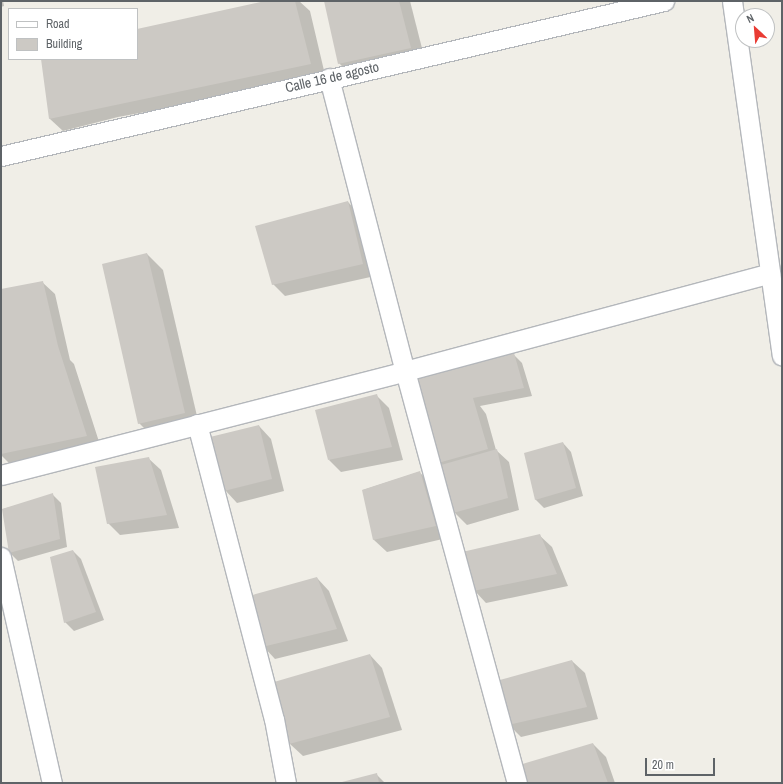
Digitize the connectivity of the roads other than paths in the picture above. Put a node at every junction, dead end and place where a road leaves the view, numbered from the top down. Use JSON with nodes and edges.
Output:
{"nodes":[{"id":1,"x":664,"y":1,"type":"edge"},
{"id":2,"x":732,"y":1,"type":"edge"},
{"id":3,"x":329,"y":78,"type":"junction"},
{"id":4,"x":1,"y":156,"type":"edge"},
{"id":5,"x":770,"y":273,"type":"junction"},
{"id":6,"x":782,"y":355,"type":"edge"},
{"id":7,"x":405,"y":371,"type":"junction"},
{"id":8,"x":197,"y":424,"type":"junction"},
{"id":9,"x":1,"y":475,"type":"edge"},
{"id":10,"x":1,"y":557,"type":"edge"},
{"id":11,"x":52,"y":783,"type":"edge"},
{"id":12,"x":286,"y":783,"type":"edge"},
{"id":13,"x":517,"y":783,"type":"edge"}],
"edges":[{"from":1,"to":3,"type":"street","name":"Calle 16 de agosto"},
{"from":2,"to":5,"type":"street"},
{"from":3,"to":4,"type":"street","name":"Calle 16 de agosto"},
{"from":3,"to":7,"type":"street"},
{"from":5,"to":6,"type":"street"},
{"from":5,"to":7,"type":"street"},
{"from":7,"to":8,"type":"street"},
{"from":7,"to":13,"type":"street"},
{"from":8,"to":9,"type":"street"},
{"from":8,"to":12,"type":"street"},
{"from":10,"to":11,"type":"street"}]}
